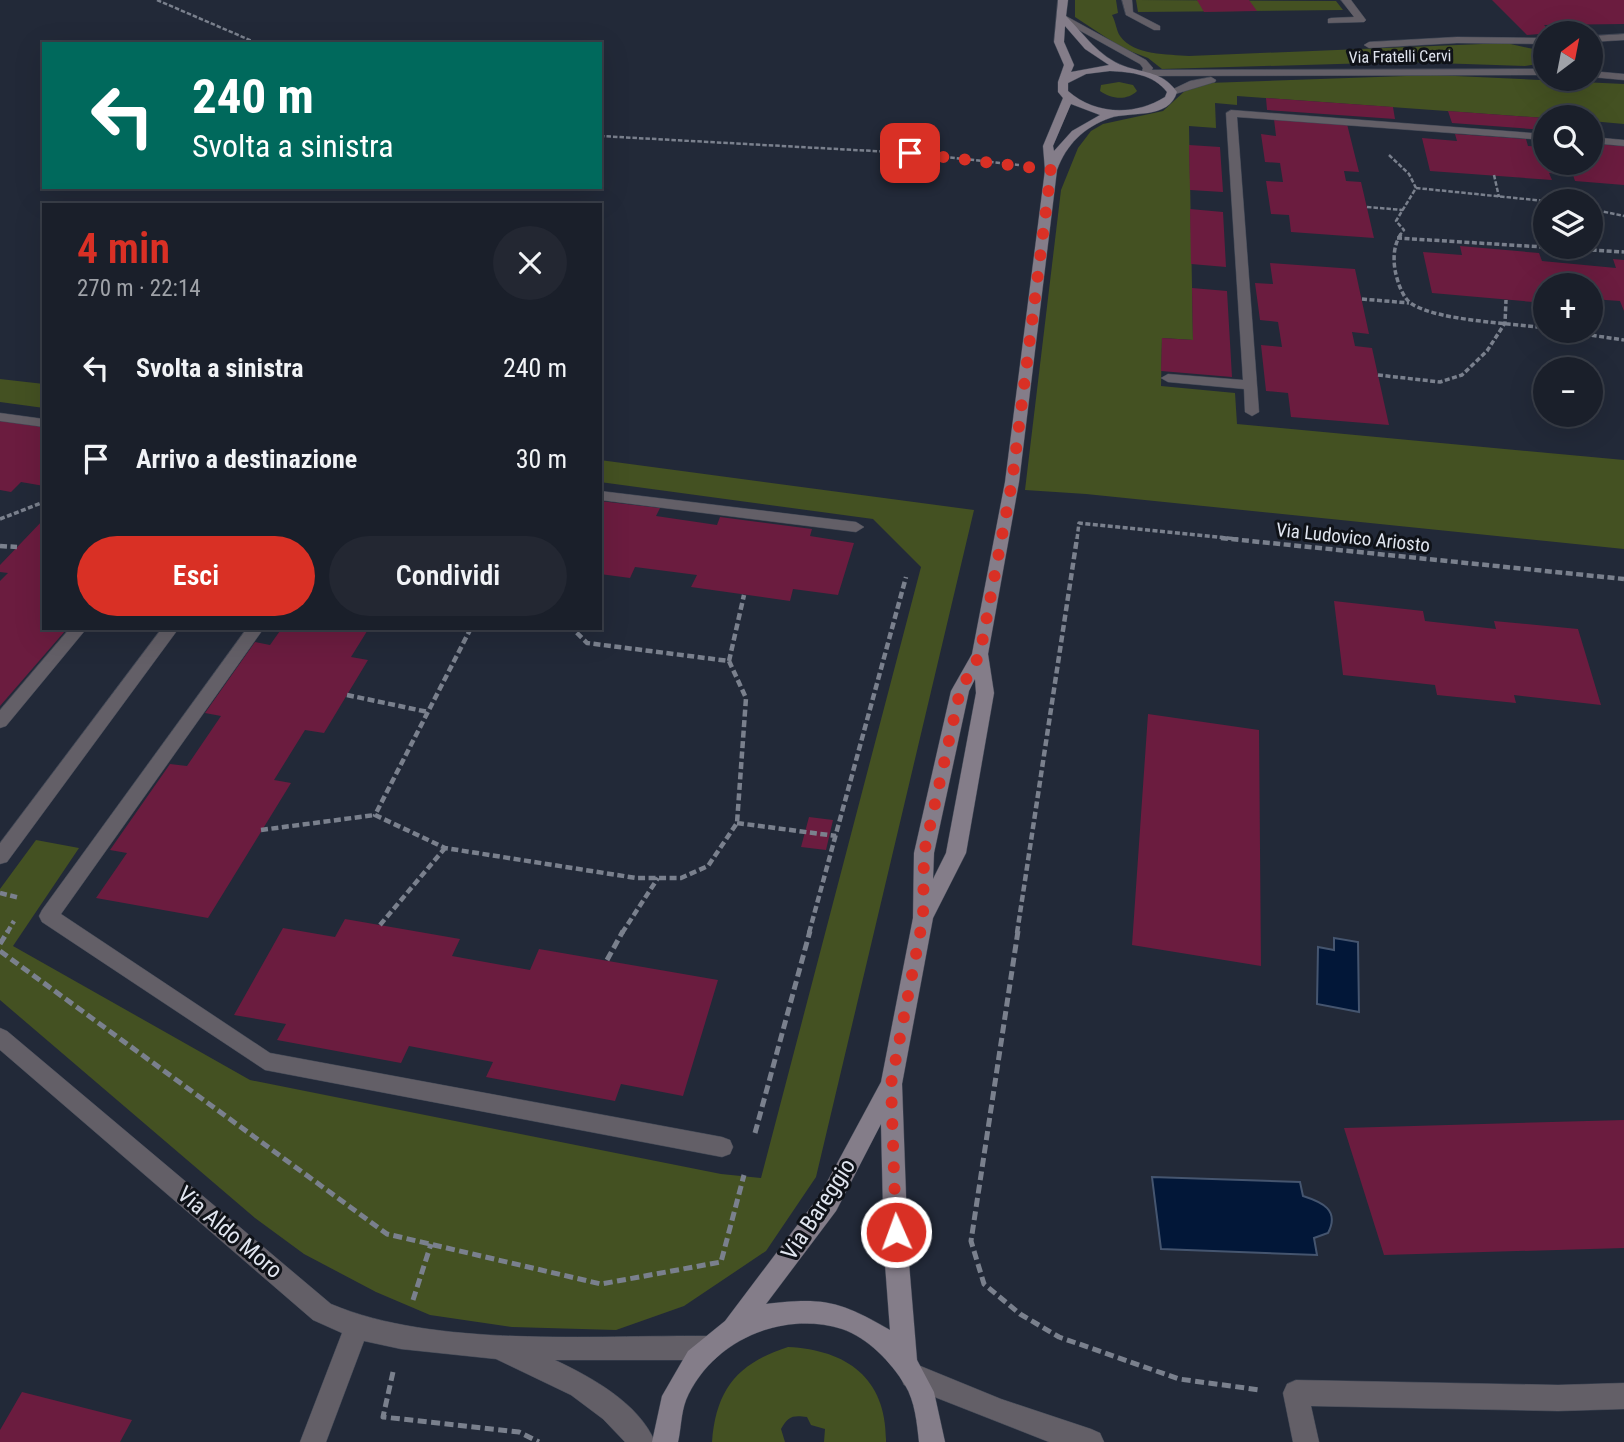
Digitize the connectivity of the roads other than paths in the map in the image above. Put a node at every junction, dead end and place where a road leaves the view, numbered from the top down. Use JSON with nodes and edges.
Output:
{"nodes":[{"id":1,"x":1063,"y":0,"type":"edge"},
{"id":2,"x":1127,"y":0,"type":"edge"},
{"id":3,"x":1346,"y":0,"type":"edge"},
{"id":4,"x":1064,"y":18,"type":"junction"},
{"id":5,"x":1331,"y":21,"type":"dead end"},
{"id":6,"x":1157,"y":28,"type":"dead end"},
{"id":7,"x":1624,"y":37,"type":"edge"},
{"id":8,"x":1603,"y":38,"type":"edge"},
{"id":9,"x":1533,"y":41,"type":"edge"},
{"id":10,"x":1369,"y":45,"type":"dead end"},
{"id":11,"x":1126,"y":69,"type":"junction"},
{"id":12,"x":1533,"y":72,"type":"edge"},
{"id":13,"x":1145,"y":73,"type":"junction"},
{"id":14,"x":1256,"y":74,"type":"junction"},
{"id":15,"x":1603,"y":75,"type":"edge"},
{"id":16,"x":1624,"y":77,"type":"edge"},
{"id":17,"x":1063,"y":82,"type":"junction"},
{"id":18,"x":1172,"y":92,"type":"junction"},
{"id":19,"x":1068,"y":98,"type":"junction"},
{"id":20,"x":1114,"y":112,"type":"junction"},
{"id":21,"x":1533,"y":136,"type":"edge"},
{"id":22,"x":1603,"y":141,"type":"edge"},
{"id":23,"x":1624,"y":142,"type":"edge"},
{"id":24,"x":1051,"y":170,"type":"junction"},
{"id":25,"x":1168,"y":377,"type":"dead end"},
{"id":26,"x":1250,"y":385,"type":"junction"},
{"id":27,"x":1252,"y":412,"type":"dead end"},
{"id":28,"x":0,"y":417,"type":"edge"},
{"id":29,"x":42,"y":423,"type":"edge"},
{"id":30,"x":602,"y":495,"type":"edge"},
{"id":31,"x":856,"y":527,"type":"dead end"},
{"id":32,"x":77,"y":630,"type":"edge"},
{"id":33,"x":170,"y":630,"type":"edge"},
{"id":34,"x":255,"y":630,"type":"edge"},
{"id":35,"x":980,"y":654,"type":"junction"},
{"id":36,"x":0,"y":722,"type":"edge"},
{"id":37,"x":0,"y":857,"type":"edge"},
{"id":38,"x":923,"y":918,"type":"junction"},
{"id":39,"x":0,"y":1037,"type":"edge"},
{"id":40,"x":891,"y":1084,"type":"junction"},
{"id":41,"x":722,"y":1147,"type":"dead end"},
{"id":42,"x":734,"y":1326,"type":"junction"},
{"id":43,"x":357,"y":1327,"type":"junction"},
{"id":44,"x":498,"y":1347,"type":"junction"},
{"id":45,"x":706,"y":1348,"type":"junction"},
{"id":46,"x":909,"y":1370,"type":"junction"},
{"id":47,"x":1624,"y":1396,"type":"edge"},
{"id":48,"x":313,"y":1442,"type":"edge"},
{"id":49,"x":642,"y":1442,"type":"edge"},
{"id":50,"x":666,"y":1442,"type":"edge"},
{"id":51,"x":932,"y":1442,"type":"edge"},
{"id":52,"x":1091,"y":1442,"type":"edge"},
{"id":53,"x":1306,"y":1442,"type":"edge"}],
"edges":[{"from":1,"to":4,"type":"street"},
{"from":2,"to":6,"type":"street"},
{"from":3,"to":5,"type":"street"},
{"from":4,"to":11,"type":"street"},
{"from":4,"to":13,"type":"street"},
{"from":4,"to":17,"type":"street"},
{"from":7,"to":8,"type":"street"},
{"from":9,"to":10,"type":"street","name":"Via Fratelli Cervi"},
{"from":11,"to":13,"type":"street"},
{"from":11,"to":17,"type":"street"},
{"from":12,"to":14,"type":"street","name":"Via Fratelli Cervi"},
{"from":13,"to":14,"type":"street","name":"Via Fratelli Cervi"},
{"from":13,"to":18,"type":"street"},
{"from":14,"to":18,"type":"street","name":"Via Fratelli Cervi"},
{"from":15,"to":16,"type":"street"},
{"from":17,"to":19,"type":"street"},
{"from":18,"to":20,"type":"street"},
{"from":19,"to":20,"type":"street"},
{"from":19,"to":24,"type":"street","name":"Via Bareggio"},
{"from":20,"to":24,"type":"street","name":"Via Bareggio"},
{"from":21,"to":26,"type":"street"},
{"from":22,"to":23,"type":"street"},
{"from":24,"to":35,"type":"street","name":"Via Bareggio"},
{"from":25,"to":26,"type":"street"},
{"from":26,"to":27,"type":"street"},
{"from":28,"to":29,"type":"street"},
{"from":30,"to":31,"type":"street"},
{"from":32,"to":36,"type":"street"},
{"from":33,"to":37,"type":"street"},
{"from":34,"to":41,"type":"street"},
{"from":35,"to":38,"type":"street","name":"Via Bareggio"},
{"from":35,"to":38,"type":"street","name":"Via Bareggio"},
{"from":38,"to":40,"type":"street","name":"Via Bareggio"},
{"from":39,"to":43,"type":"street","name":"Via Aldo Moro"},
{"from":40,"to":42,"type":"street","name":"Via Bareggio"},
{"from":40,"to":46,"type":"street","name":"Via Bareggio"},
{"from":42,"to":45,"type":"street","name":"Via Bareggio"},
{"from":42,"to":46,"type":"street","name":"Via Bareggio"},
{"from":43,"to":44,"type":"street","name":"Via Aldo Moro"},
{"from":43,"to":48,"type":"street"},
{"from":44,"to":45,"type":"street"},
{"from":44,"to":49,"type":"street"},
{"from":45,"to":50,"type":"street","name":"Via Bareggio"},
{"from":46,"to":51,"type":"street","name":"Via Bareggio"},
{"from":46,"to":52,"type":"street"},
{"from":47,"to":53,"type":"street"}]}
